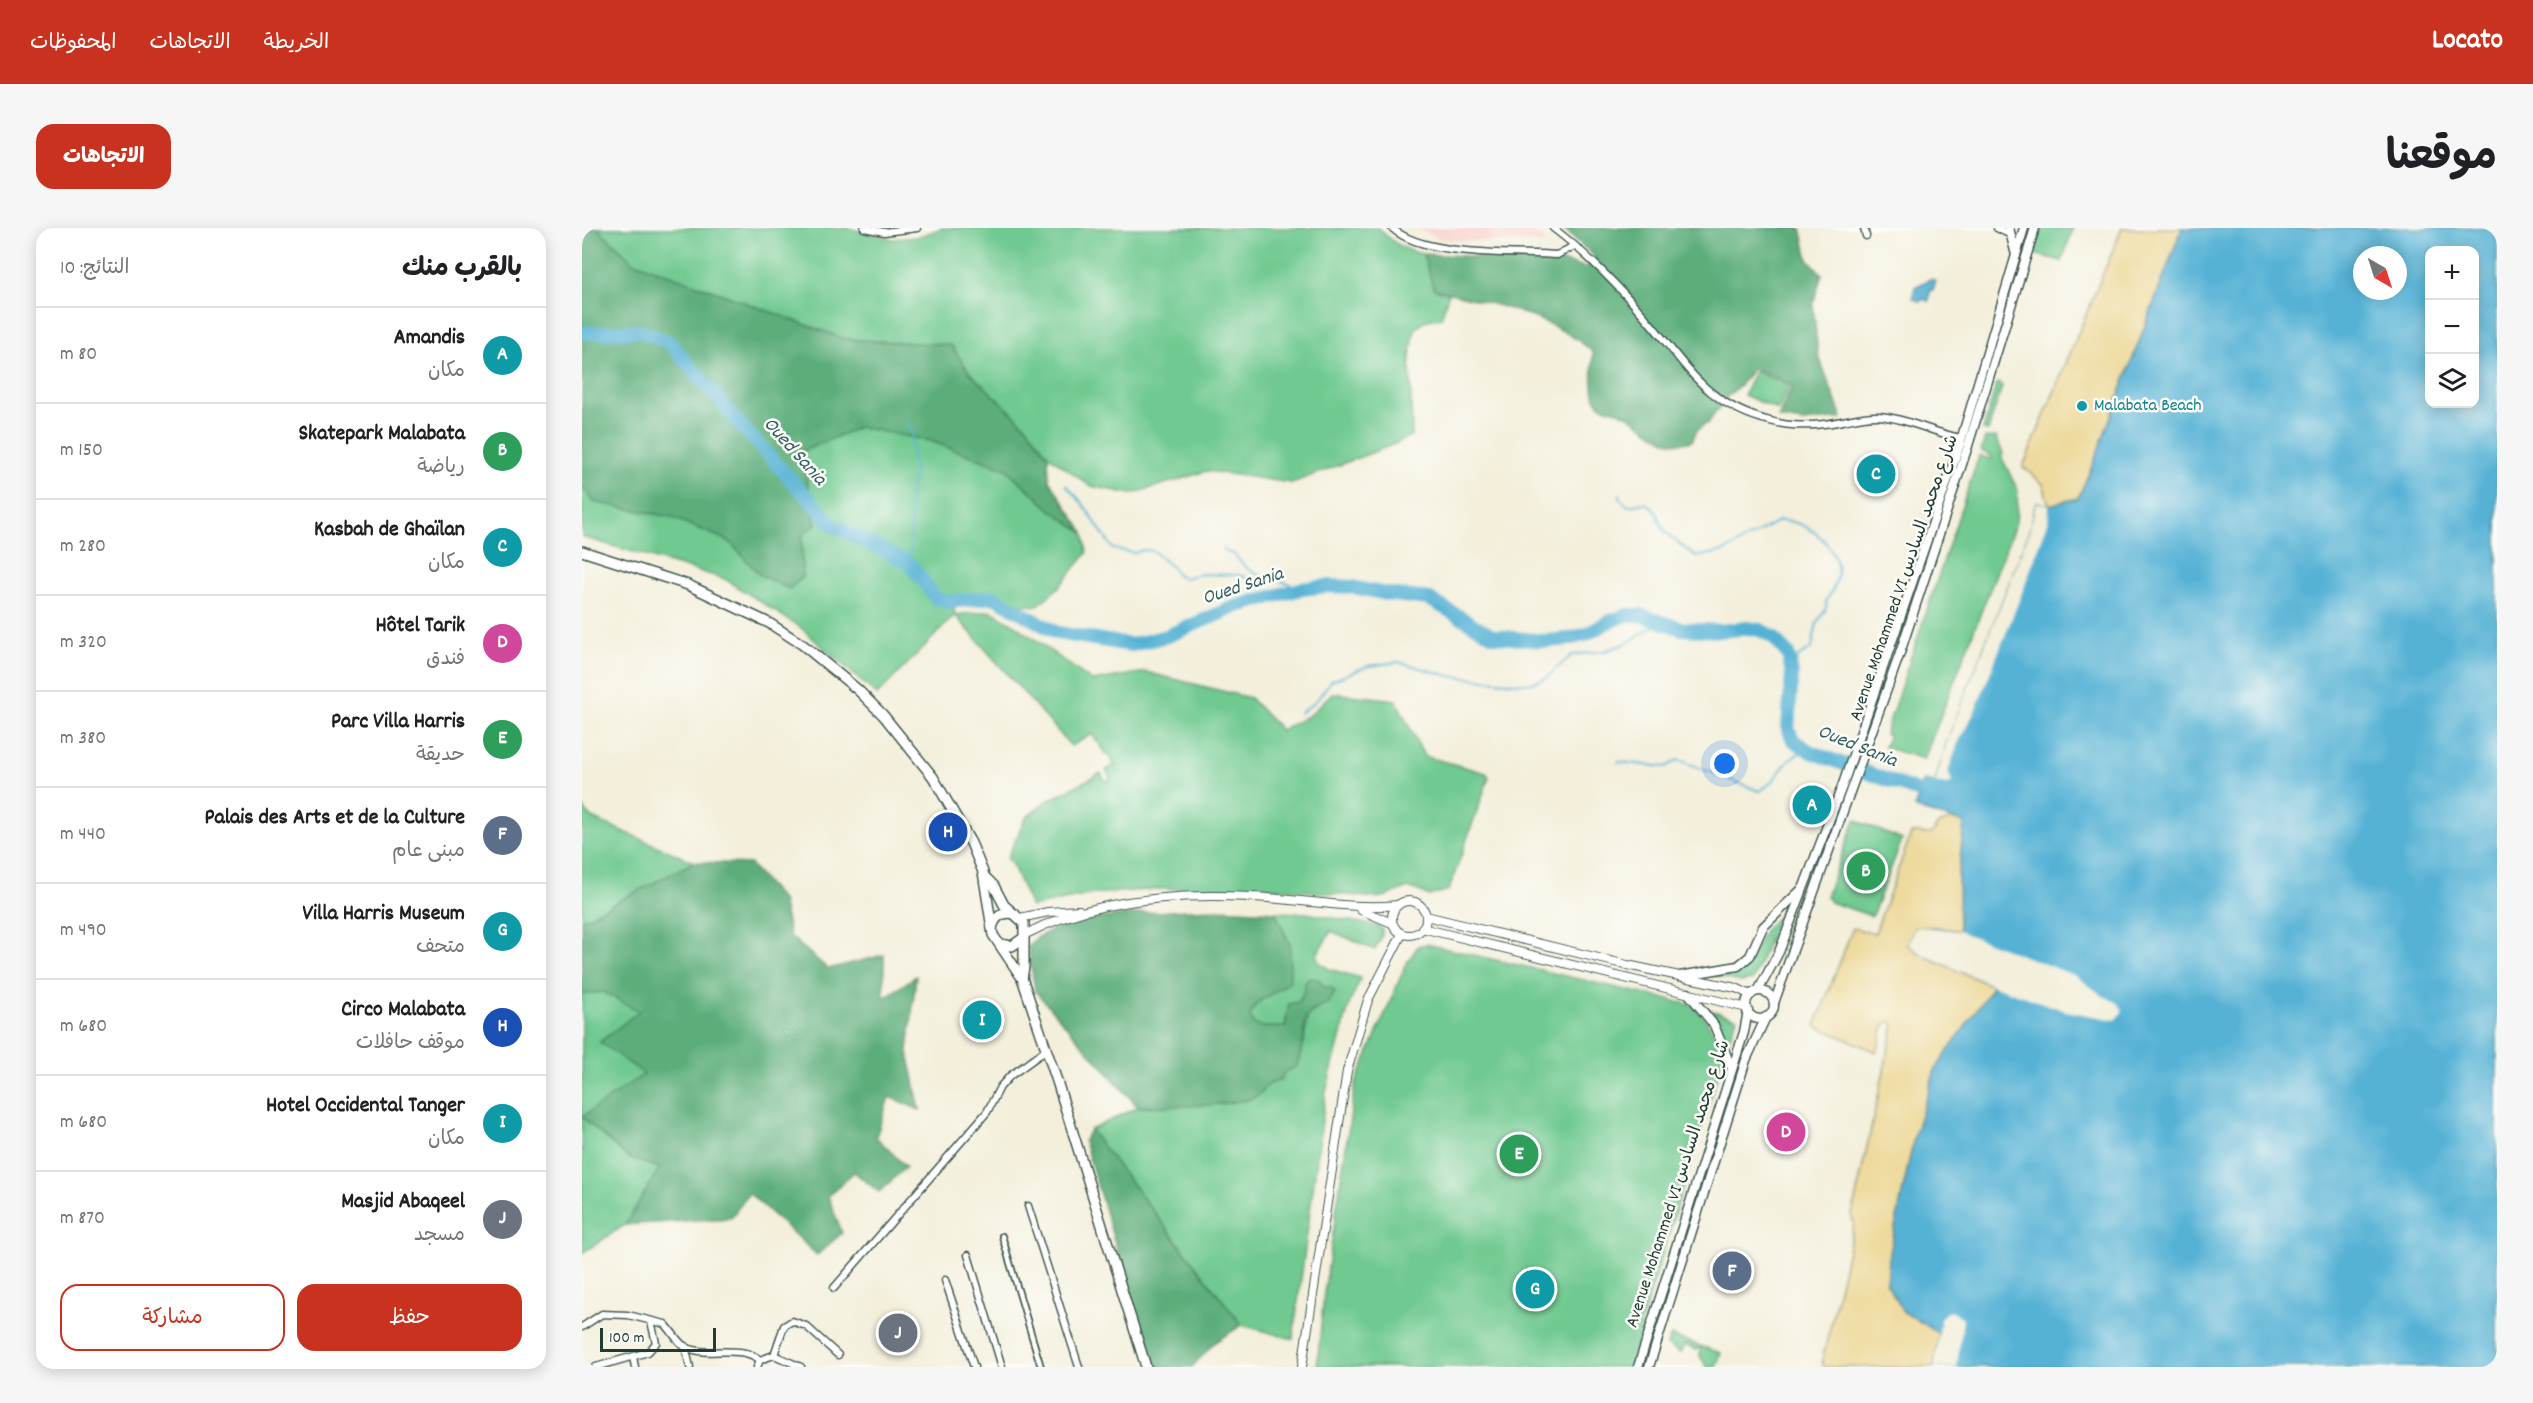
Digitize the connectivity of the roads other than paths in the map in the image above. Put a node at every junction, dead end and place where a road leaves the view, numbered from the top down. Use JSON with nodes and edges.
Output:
{"nodes":[{"id":1,"x":864,"y":228,"type":"edge"},
{"id":2,"x":916,"y":228,"type":"edge"},
{"id":3,"x":1392,"y":228,"type":"edge"},
{"id":4,"x":1553,"y":228,"type":"edge"},
{"id":5,"x":1864,"y":228,"type":"edge"},
{"id":6,"x":1997,"y":228,"type":"edge"},
{"id":7,"x":2024,"y":228,"type":"edge"},
{"id":8,"x":2035,"y":228,"type":"edge"},
{"id":9,"x":2009,"y":231,"type":"edge"},
{"id":10,"x":1866,"y":236,"type":"dead end"},
{"id":11,"x":1574,"y":246,"type":"junction"},
{"id":12,"x":2016,"y":255,"type":"junction"},
{"id":13,"x":1961,"y":438,"type":"junction"},
{"id":14,"x":582,"y":551,"type":"edge"},
{"id":15,"x":985,"y":876,"type":"junction"},
{"id":16,"x":1806,"y":883,"type":"junction"},
{"id":17,"x":1398,"y":905,"type":"junction"},
{"id":18,"x":1354,"y":907,"type":"junction"},
{"id":19,"x":1089,"y":910,"type":"junction"},
{"id":20,"x":1018,"y":916,"type":"junction"},
{"id":21,"x":1426,"y":916,"type":"junction"},
{"id":22,"x":1392,"y":923,"type":"junction"},
{"id":23,"x":992,"y":927,"type":"junction"},
{"id":24,"x":1422,"y":928,"type":"junction"},
{"id":25,"x":1402,"y":934,"type":"junction"},
{"id":26,"x":1023,"y":937,"type":"junction"},
{"id":27,"x":1000,"y":944,"type":"junction"},
{"id":28,"x":1680,"y":976,"type":"junction"},
{"id":29,"x":1022,"y":978,"type":"junction"},
{"id":30,"x":1688,"y":993,"type":"junction"},
{"id":31,"x":1754,"y":993,"type":"junction"},
{"id":32,"x":1774,"y":1003,"type":"junction"},
{"id":33,"x":1747,"y":1010,"type":"junction"},
{"id":34,"x":1766,"y":1017,"type":"junction"},
{"id":35,"x":1046,"y":1050,"type":"junction"},
{"id":36,"x":1732,"y":1069,"type":"junction"},
{"id":37,"x":1028,"y":1206,"type":"dead end"},
{"id":38,"x":1002,"y":1236,"type":"dead end"},
{"id":39,"x":968,"y":1256,"type":"dead end"},
{"id":40,"x":945,"y":1280,"type":"dead end"},
{"id":41,"x":834,"y":1288,"type":"dead end"},
{"id":42,"x":651,"y":1321,"type":"junction"},
{"id":43,"x":582,"y":1328,"type":"edge"},
{"id":44,"x":685,"y":1346,"type":"junction"},
{"id":45,"x":774,"y":1355,"type":"junction"},
{"id":46,"x":838,"y":1355,"type":"dead end"},
{"id":47,"x":633,"y":1357,"type":"junction"},
{"id":48,"x":758,"y":1363,"type":"edge"},
{"id":49,"x":596,"y":1367,"type":"edge"},
{"id":50,"x":635,"y":1367,"type":"edge"},
{"id":51,"x":690,"y":1367,"type":"edge"},
{"id":52,"x":801,"y":1367,"type":"edge"},
{"id":53,"x":974,"y":1367,"type":"edge"},
{"id":54,"x":1002,"y":1367,"type":"edge"},
{"id":55,"x":1041,"y":1367,"type":"edge"},
{"id":56,"x":1079,"y":1367,"type":"edge"},
{"id":57,"x":1146,"y":1367,"type":"edge"},
{"id":58,"x":1302,"y":1367,"type":"edge"},
{"id":59,"x":1638,"y":1367,"type":"edge"},
{"id":60,"x":1649,"y":1367,"type":"edge"}],
"edges":[{"from":1,"to":2,"type":"street"},
{"from":3,"to":11,"type":"street"},
{"from":4,"to":11,"type":"street"},
{"from":5,"to":10,"type":"street"},
{"from":6,"to":9,"type":"street"},
{"from":7,"to":12,"type":"main road","name":"Avenue Mohammed VI شارع محمد السادس"},
{"from":8,"to":32,"type":"main road","name":"Avenue Mohammed VI شارع محمد السادس"},
{"from":9,"to":12,"type":"main road"},
{"from":11,"to":13,"type":"street"},
{"from":12,"to":13,"type":"main road","name":"Avenue Mohammed VI شارع محمد السادس"},
{"from":13,"to":16,"type":"main road","name":"Avenue Mohammed VI شارع محمد السادس"},
{"from":14,"to":15,"type":"main road"},
{"from":15,"to":20,"type":"main road"},
{"from":15,"to":23,"type":"main road"},
{"from":16,"to":28,"type":"main road"},
{"from":16,"to":31,"type":"main road","name":"Avenue Mohammed VI شارع محمد السادس"},
{"from":17,"to":18,"type":"street"},
{"from":17,"to":21,"type":"street"},
{"from":17,"to":22,"type":"street"},
{"from":18,"to":19,"type":"street"},
{"from":18,"to":22,"type":"street"},
{"from":19,"to":20,"type":"street"},
{"from":19,"to":26,"type":"street"},
{"from":20,"to":23,"type":"main road"},
{"from":20,"to":26,"type":"main road"},
{"from":21,"to":24,"type":"street"},
{"from":21,"to":28,"type":"street"},
{"from":22,"to":25,"type":"street"},
{"from":23,"to":27,"type":"main road"},
{"from":24,"to":25,"type":"street"},
{"from":24,"to":30,"type":"street"},
{"from":25,"to":58,"type":"street"},
{"from":26,"to":27,"type":"main road"},
{"from":26,"to":29,"type":"main road"},
{"from":27,"to":29,"type":"main road"},
{"from":28,"to":31,"type":"street"},
{"from":29,"to":35,"type":"main road"},
{"from":30,"to":33,"type":"street"},
{"from":30,"to":36,"type":"main road"},
{"from":31,"to":32,"type":"main road"},
{"from":31,"to":33,"type":"main road"},
{"from":32,"to":34,"type":"main road"},
{"from":33,"to":34,"type":"main road"},
{"from":33,"to":36,"type":"main road","name":"Avenue Mohammed VI شارع محمد السادس"},
{"from":34,"to":60,"type":"main road","name":"Avenue Mohammed VI شارع محمد السادس"},
{"from":35,"to":41,"type":"street"},
{"from":35,"to":57,"type":"main road"},
{"from":36,"to":59,"type":"main road","name":"Avenue Mohammed VI شارع محمد السادس"},
{"from":37,"to":56,"type":"street"},
{"from":38,"to":55,"type":"street"},
{"from":39,"to":54,"type":"street"},
{"from":40,"to":53,"type":"street"},
{"from":42,"to":43,"type":"street"},
{"from":42,"to":44,"type":"street"},
{"from":42,"to":47,"type":"street"},
{"from":44,"to":48,"type":"street"},
{"from":44,"to":51,"type":"street"},
{"from":45,"to":46,"type":"street"},
{"from":45,"to":48,"type":"street"},
{"from":45,"to":52,"type":"street"},
{"from":47,"to":49,"type":"street"},
{"from":47,"to":50,"type":"street"}]}
